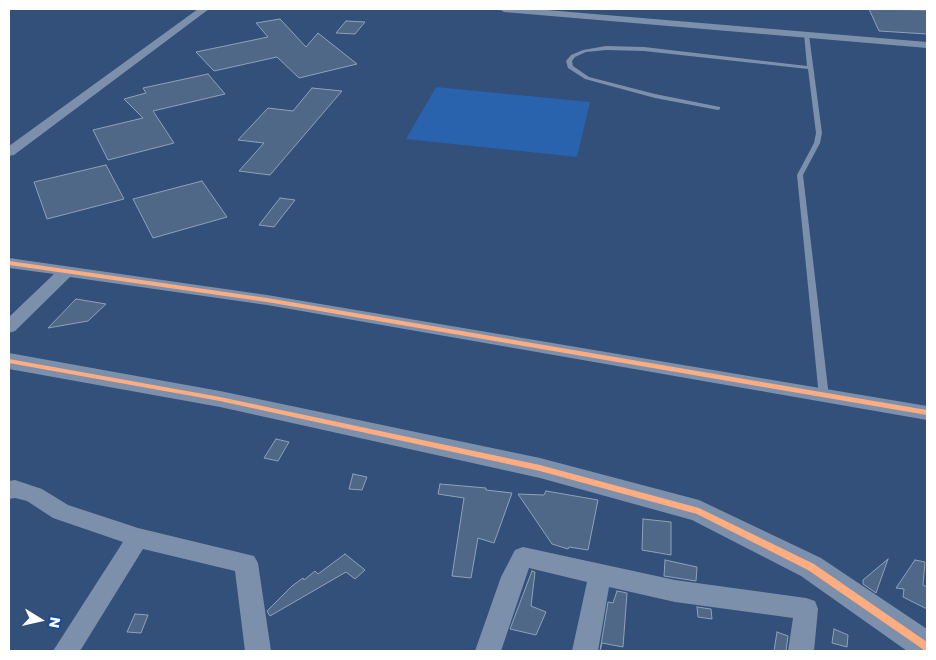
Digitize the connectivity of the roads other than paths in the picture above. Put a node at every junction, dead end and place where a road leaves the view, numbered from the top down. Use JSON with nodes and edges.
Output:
{"nodes":[{"id":1,"x":204,"y":9,"type":"edge"},
{"id":2,"x":504,"y":9,"type":"edge"},
{"id":3,"x":587,"y":12,"type":"edge"},
{"id":4,"x":806,"y":35,"type":"junction"},
{"id":5,"x":927,"y":45,"type":"edge"},
{"id":6,"x":811,"y":68,"type":"junction"},
{"id":7,"x":718,"y":108,"type":"dead end"},
{"id":8,"x":9,"y":152,"type":"edge"},
{"id":9,"x":9,"y":263,"type":"edge"},
{"id":10,"x":66,"y":272,"type":"junction"},
{"id":11,"x":9,"y":327,"type":"edge"},
{"id":12,"x":9,"y":361,"type":"edge"},
{"id":13,"x":824,"y":397,"type":"junction"},
{"id":14,"x":927,"y":413,"type":"edge"},
{"id":15,"x":11,"y":493,"type":"edge"},
{"id":16,"x":138,"y":538,"type":"junction"},
{"id":17,"x":600,"y":574,"type":"junction"},
{"id":18,"x":927,"y":647,"type":"edge"},
{"id":19,"x":260,"y":650,"type":"edge"},
{"id":20,"x":66,"y":651,"type":"edge"},
{"id":21,"x":488,"y":651,"type":"edge"},
{"id":22,"x":585,"y":651,"type":"edge"},
{"id":23,"x":802,"y":651,"type":"edge"}],
"edges":[{"from":1,"to":8,"type":"street"},
{"from":2,"to":3,"type":"street"},
{"from":3,"to":4,"type":"street"},
{"from":4,"to":5,"type":"street"},
{"from":4,"to":6,"type":"lane"},
{"from":6,"to":7,"type":"lane"},
{"from":6,"to":13,"type":"lane"},
{"from":9,"to":10,"type":"street"},
{"from":10,"to":11,"type":"street"},
{"from":10,"to":13,"type":"street"},
{"from":12,"to":18,"type":"street"},
{"from":13,"to":14,"type":"street"},
{"from":15,"to":16,"type":"street"},
{"from":16,"to":19,"type":"street"},
{"from":16,"to":20,"type":"street"},
{"from":17,"to":21,"type":"street"},
{"from":17,"to":22,"type":"street"},
{"from":17,"to":23,"type":"street"}]}
